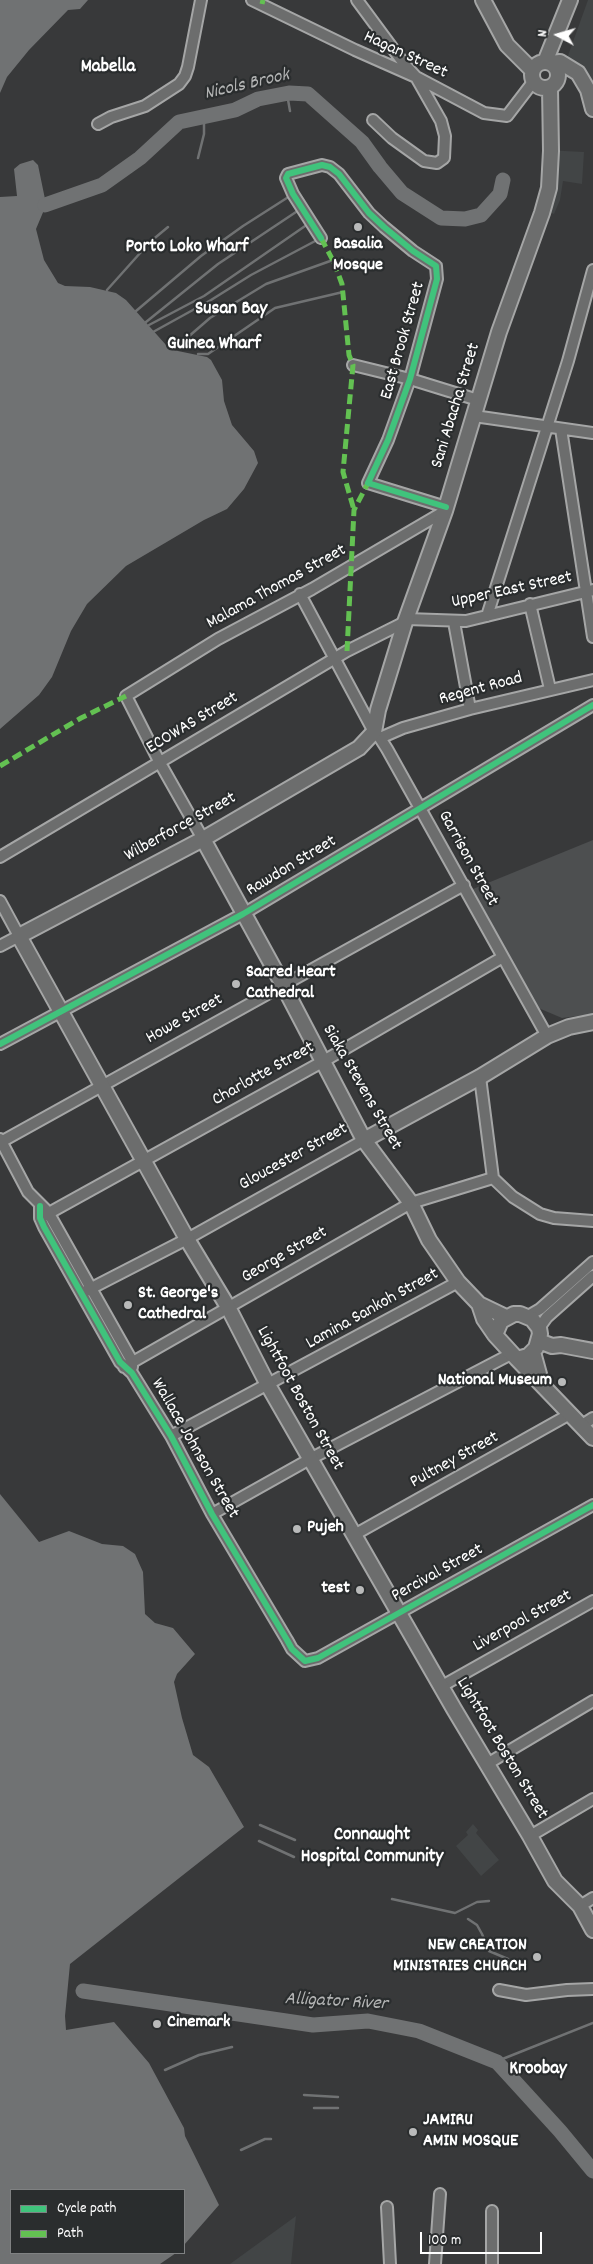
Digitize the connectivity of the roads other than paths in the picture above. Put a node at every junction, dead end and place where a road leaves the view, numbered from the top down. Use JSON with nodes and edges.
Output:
{"nodes":[{"id":1,"x":201,"y":0,"type":"edge"},
{"id":2,"x":252,"y":0,"type":"edge"},
{"id":3,"x":357,"y":0,"type":"edge"},
{"id":4,"x":483,"y":0,"type":"edge"},
{"id":5,"x":570,"y":0,"type":"edge"},
{"id":6,"x":551,"y":59,"type":"junction"},
{"id":7,"x":533,"y":76,"type":"junction"},
{"id":8,"x":416,"y":77,"type":"junction"},
{"id":9,"x":550,"y":88,"type":"junction"},
{"id":10,"x":591,"y":91,"type":"edge"},
{"id":11,"x":593,"y":109,"type":"edge"},
{"id":12,"x":373,"y":120,"type":"dead end"},
{"id":13,"x":98,"y":124,"type":"dead end"},
{"id":14,"x":320,"y":238,"type":"dead end"},
{"id":15,"x":593,"y":270,"type":"edge"},
{"id":16,"x":353,"y":365,"type":"dead end"},
{"id":17,"x":410,"y":379,"type":"junction"},
{"id":18,"x":478,"y":400,"type":"junction"},
{"id":19,"x":474,"y":416,"type":"junction"},
{"id":20,"x":547,"y":427,"type":"junction"},
{"id":21,"x":561,"y":429,"type":"junction"},
{"id":22,"x":593,"y":433,"type":"edge"},
{"id":23,"x":446,"y":509,"type":"junction"},
{"id":24,"x":590,"y":591,"type":"edge"},
{"id":25,"x":300,"y":594,"type":"junction"},
{"id":26,"x":530,"y":604,"type":"junction"},
{"id":27,"x":487,"y":616,"type":"junction"},
{"id":28,"x":406,"y":620,"type":"junction"},
{"id":29,"x":454,"y":622,"type":"junction"},
{"id":30,"x":593,"y":637,"type":"edge"},
{"id":31,"x":334,"y":658,"type":"junction"},
{"id":32,"x":593,"y":680,"type":"edge"},
{"id":33,"x":550,"y":689,"type":"junction"},
{"id":34,"x":126,"y":696,"type":"joint"},
{"id":35,"x":593,"y":705,"type":"edge"},
{"id":36,"x":470,"y":709,"type":"junction"},
{"id":37,"x":377,"y":735,"type":"junction"},
{"id":38,"x":160,"y":763,"type":"junction"},
{"id":39,"x":420,"y":809,"type":"junction"},
{"id":40,"x":203,"y":839,"type":"junction"},
{"id":41,"x":0,"y":857,"type":"edge"},
{"id":42,"x":464,"y":885,"type":"junction"},
{"id":43,"x":0,"y":901,"type":"edge"},
{"id":44,"x":243,"y":914,"type":"junction"},
{"id":45,"x":19,"y":936,"type":"junction"},
{"id":46,"x":0,"y":946,"type":"edge"},
{"id":47,"x":503,"y":957,"type":"junction"},
{"id":48,"x":283,"y":985,"type":"junction"},
{"id":49,"x":62,"y":1012,"type":"junction"},
{"id":50,"x":593,"y":1022,"type":"edge"},
{"id":51,"x":547,"y":1036,"type":"junction"},
{"id":52,"x":0,"y":1044,"type":"edge"},
{"id":53,"x":322,"y":1062,"type":"junction"},
{"id":54,"x":480,"y":1077,"type":"junction"},
{"id":55,"x":102,"y":1084,"type":"junction"},
{"id":56,"x":1,"y":1140,"type":"edge"},
{"id":57,"x":364,"y":1140,"type":"junction"},
{"id":58,"x":144,"y":1160,"type":"junction"},
{"id":59,"x":493,"y":1178,"type":"junction"},
{"id":60,"x":411,"y":1203,"type":"junction"},
{"id":61,"x":42,"y":1212,"type":"junction"},
{"id":62,"x":593,"y":1221,"type":"edge"},
{"id":63,"x":186,"y":1239,"type":"junction"},
{"id":64,"x":593,"y":1262,"type":"edge"},
{"id":65,"x":593,"y":1276,"type":"edge"},
{"id":66,"x":458,"y":1282,"type":"junction"},
{"id":67,"x":86,"y":1290,"type":"junction"},
{"id":68,"x":479,"y":1304,"type":"junction"},
{"id":69,"x":228,"y":1307,"type":"junction"},
{"id":70,"x":528,"y":1316,"type":"junction"},
{"id":71,"x":506,"y":1317,"type":"junction"},
{"id":72,"x":495,"y":1335,"type":"junction"},
{"id":73,"x":537,"y":1342,"type":"junction"},
{"id":74,"x":593,"y":1351,"type":"edge"},
{"id":75,"x":514,"y":1356,"type":"junction"},
{"id":76,"x":130,"y":1367,"type":"junction"},
{"id":77,"x":268,"y":1385,"type":"junction"},
{"id":78,"x":542,"y":1386,"type":"junction"},
{"id":79,"x":570,"y":1414,"type":"junction"},
{"id":80,"x":587,"y":1422,"type":"edge"},
{"id":81,"x":171,"y":1436,"type":"junction"},
{"id":82,"x":593,"y":1438,"type":"edge"},
{"id":83,"x":310,"y":1459,"type":"junction"},
{"id":84,"x":593,"y":1505,"type":"edge"},
{"id":85,"x":212,"y":1514,"type":"junction"},
{"id":86,"x":354,"y":1535,"type":"junction"},
{"id":87,"x":593,"y":1601,"type":"edge"},
{"id":88,"x":399,"y":1613,"type":"junction"},
{"id":89,"x":298,"y":1655,"type":"joint"},
{"id":90,"x":442,"y":1686,"type":"junction"},
{"id":91,"x":593,"y":1702,"type":"edge"},
{"id":92,"x":487,"y":1764,"type":"junction"},
{"id":93,"x":593,"y":1798,"type":"edge"},
{"id":94,"x":530,"y":1836,"type":"junction"},
{"id":95,"x":593,"y":1898,"type":"edge"},
{"id":96,"x":580,"y":1906,"type":"junction"},
{"id":97,"x":593,"y":1930,"type":"edge"},
{"id":98,"x":593,"y":1989,"type":"edge"},
{"id":99,"x":499,"y":1990,"type":"dead end"},
{"id":100,"x":440,"y":2194,"type":"dead end"},
{"id":101,"x":387,"y":2207,"type":"dead end"},
{"id":102,"x":492,"y":2211,"type":"dead end"},
{"id":103,"x":390,"y":2264,"type":"edge"},
{"id":104,"x":435,"y":2264,"type":"edge"},
{"id":105,"x":492,"y":2264,"type":"edge"}],
"edges":[{"from":1,"to":13,"type":"street"},
{"from":2,"to":8,"type":"street","name":"Hagan Street"},
{"from":3,"to":8,"type":"street"},
{"from":4,"to":7,"type":"main road"},
{"from":5,"to":6,"type":"main road"},
{"from":6,"to":7,"type":"main road"},
{"from":6,"to":9,"type":"main road"},
{"from":6,"to":10,"type":"main road"},
{"from":7,"to":8,"type":"street","name":"Hagan Street"},
{"from":7,"to":9,"type":"main road"},
{"from":8,"to":12,"type":"street"},
{"from":9,"to":18,"type":"main road","name":"Sani Abacha Street"},
{"from":10,"to":11,"type":"main road"},
{"from":14,"to":17,"type":"street","name":"East Brook Street"},
{"from":15,"to":20,"type":"street"},
{"from":16,"to":17,"type":"street"},
{"from":17,"to":18,"type":"street"},
{"from":17,"to":23,"type":"street","name":"East Brook Street"},
{"from":18,"to":19,"type":"main road","name":"Sani Abacha Street"},
{"from":19,"to":20,"type":"street"},
{"from":19,"to":23,"type":"main road","name":"Sani Abacha Street"},
{"from":20,"to":21,"type":"street"},
{"from":20,"to":27,"type":"street"},
{"from":21,"to":22,"type":"street"},
{"from":21,"to":24,"type":"street"},
{"from":23,"to":25,"type":"street","name":"Malama Thomas Street"},
{"from":23,"to":28,"type":"main road","name":"Sani Abacha Street"},
{"from":24,"to":26,"type":"street","name":"Upper East Street"},
{"from":24,"to":30,"type":"street"},
{"from":25,"to":31,"type":"street","name":"Garrison Street"},
{"from":25,"to":34,"type":"street","name":"Malama Thomas Street"},
{"from":26,"to":27,"type":"street","name":"Upper East Street"},
{"from":26,"to":33,"type":"street"},
{"from":27,"to":29,"type":"street","name":"Upper East Street"},
{"from":28,"to":29,"type":"street","name":"Upper East Street"},
{"from":28,"to":31,"type":"street","name":"ECOWAS Street"},
{"from":28,"to":37,"type":"main road","name":"Sani Abacha Street"},
{"from":29,"to":36,"type":"street"},
{"from":31,"to":37,"type":"street","name":"Garrison Street"},
{"from":31,"to":38,"type":"street","name":"ECOWAS Street"},
{"from":32,"to":33,"type":"street","name":"Regent Road"},
{"from":33,"to":36,"type":"street","name":"Regent Road"},
{"from":34,"to":38,"type":"street","name":"Siaka Stevens Street"},
{"from":35,"to":39,"type":"street","name":"Rawdon Street"},
{"from":36,"to":37,"type":"street","name":"Regent Road"},
{"from":37,"to":39,"type":"street","name":"Garrison Street"},
{"from":37,"to":40,"type":"main road","name":"Wilberforce Street"},
{"from":38,"to":40,"type":"street","name":"Siaka Stevens Street"},
{"from":38,"to":41,"type":"street","name":"ECOWAS Street"},
{"from":39,"to":42,"type":"street","name":"Garrison Street"},
{"from":39,"to":44,"type":"street","name":"Rawdon Street"},
{"from":40,"to":44,"type":"main road","name":"Siaka Stevens Street"},
{"from":40,"to":45,"type":"main road","name":"Wilberforce Street"},
{"from":42,"to":47,"type":"street","name":"Garrison Street"},
{"from":42,"to":48,"type":"street","name":"Howe Street"},
{"from":43,"to":45,"type":"street","name":"Lightfoot Boston Street"},
{"from":44,"to":48,"type":"main road","name":"Siaka Stevens Street"},
{"from":44,"to":49,"type":"street","name":"Rawdon Street"},
{"from":45,"to":46,"type":"street","name":"Wilberforce Street"},
{"from":45,"to":49,"type":"main road","name":"Lightfoot Boston Street"},
{"from":47,"to":51,"type":"street","name":"Garrison Street"},
{"from":47,"to":53,"type":"street","name":"Charlotte Street"},
{"from":48,"to":53,"type":"main road","name":"Siaka Stevens Street"},
{"from":48,"to":55,"type":"street","name":"Howe Street"},
{"from":49,"to":52,"type":"street","name":"Rawdon Street"},
{"from":49,"to":55,"type":"main road","name":"Lightfoot Boston Street"},
{"from":50,"to":51,"type":"main road","name":"Gloucester Street"},
{"from":51,"to":54,"type":"main road","name":"Gloucester Street"},
{"from":53,"to":57,"type":"main road","name":"Siaka Stevens Street"},
{"from":53,"to":58,"type":"street","name":"Charlotte Street"},
{"from":54,"to":57,"type":"main road","name":"Gloucester Street"},
{"from":54,"to":59,"type":"street"},
{"from":55,"to":56,"type":"street","name":"Howe Street"},
{"from":55,"to":58,"type":"main road","name":"Lightfoot Boston Street"},
{"from":56,"to":61,"type":"street","name":"Wallace Johnson Street"},
{"from":57,"to":60,"type":"main road","name":"Siaka Stevens Street"},
{"from":57,"to":63,"type":"street","name":"Gloucester Street"},
{"from":58,"to":61,"type":"street","name":"Charlotte Street"},
{"from":58,"to":63,"type":"main road","name":"Lightfoot Boston Street"},
{"from":59,"to":60,"type":"street","name":"George Street"},
{"from":59,"to":62,"type":"street"},
{"from":60,"to":66,"type":"main road","name":"Siaka Stevens Street"},
{"from":60,"to":69,"type":"street","name":"George Street"},
{"from":61,"to":67,"type":"street","name":"Wallace Johnson Street"},
{"from":63,"to":67,"type":"street","name":"Gloucester Street"},
{"from":63,"to":69,"type":"main road","name":"Lightfoot Boston Street"},
{"from":64,"to":70,"type":"street"},
{"from":65,"to":73,"type":"street"},
{"from":66,"to":68,"type":"main road","name":"Siaka Stevens Street"},
{"from":66,"to":77,"type":"street","name":"Lamina Sankoh Street"},
{"from":67,"to":76,"type":"street","name":"Wallace Johnson Street"},
{"from":68,"to":71,"type":"main road","name":"Siaka Stevens Street"},
{"from":68,"to":72,"type":"main road","name":"Siaka Stevens Street"},
{"from":69,"to":76,"type":"street","name":"George Street"},
{"from":69,"to":77,"type":"main road","name":"Lightfoot Boston Street"},
{"from":70,"to":71,"type":"main road"},
{"from":70,"to":73,"type":"main road"},
{"from":71,"to":72,"type":"main road"},
{"from":72,"to":75,"type":"main road"},
{"from":73,"to":74,"type":"main road"},
{"from":73,"to":75,"type":"main road"},
{"from":73,"to":78,"type":"main road"},
{"from":75,"to":78,"type":"main road"},
{"from":75,"to":83,"type":"street"},
{"from":76,"to":81,"type":"street","name":"Wallace Johnson Street"},
{"from":77,"to":81,"type":"street","name":"Lamina Sankoh Street"},
{"from":77,"to":83,"type":"main road","name":"Lightfoot Boston Street"},
{"from":78,"to":79,"type":"main road"},
{"from":79,"to":80,"type":"main road"},
{"from":79,"to":86,"type":"street","name":"Pultney Street"},
{"from":80,"to":82,"type":"main road"},
{"from":81,"to":85,"type":"street","name":"Wallace Johnson Street"},
{"from":83,"to":85,"type":"street"},
{"from":83,"to":86,"type":"main road","name":"Lightfoot Boston Street"},
{"from":84,"to":88,"type":"street","name":"Percival Street"},
{"from":85,"to":89,"type":"street","name":"Wallace Johnson Street"},
{"from":86,"to":88,"type":"main road","name":"Lightfoot Boston Street"},
{"from":87,"to":90,"type":"street","name":"Liverpool Street"},
{"from":88,"to":89,"type":"street","name":"Percival Street"},
{"from":88,"to":90,"type":"main road","name":"Lightfoot Boston Street"},
{"from":90,"to":92,"type":"main road","name":"Lightfoot Boston Street"},
{"from":91,"to":92,"type":"street"},
{"from":92,"to":94,"type":"main road","name":"Lightfoot Boston Street"},
{"from":93,"to":94,"type":"street"},
{"from":94,"to":96,"type":"main road","name":"Lightfoot Boston Street"},
{"from":95,"to":96,"type":"street"},
{"from":96,"to":97,"type":"main road","name":"Lightfoot Boston Street"},
{"from":98,"to":99,"type":"street"},
{"from":100,"to":104,"type":"street"},
{"from":101,"to":103,"type":"street"},
{"from":102,"to":105,"type":"street"}]}
